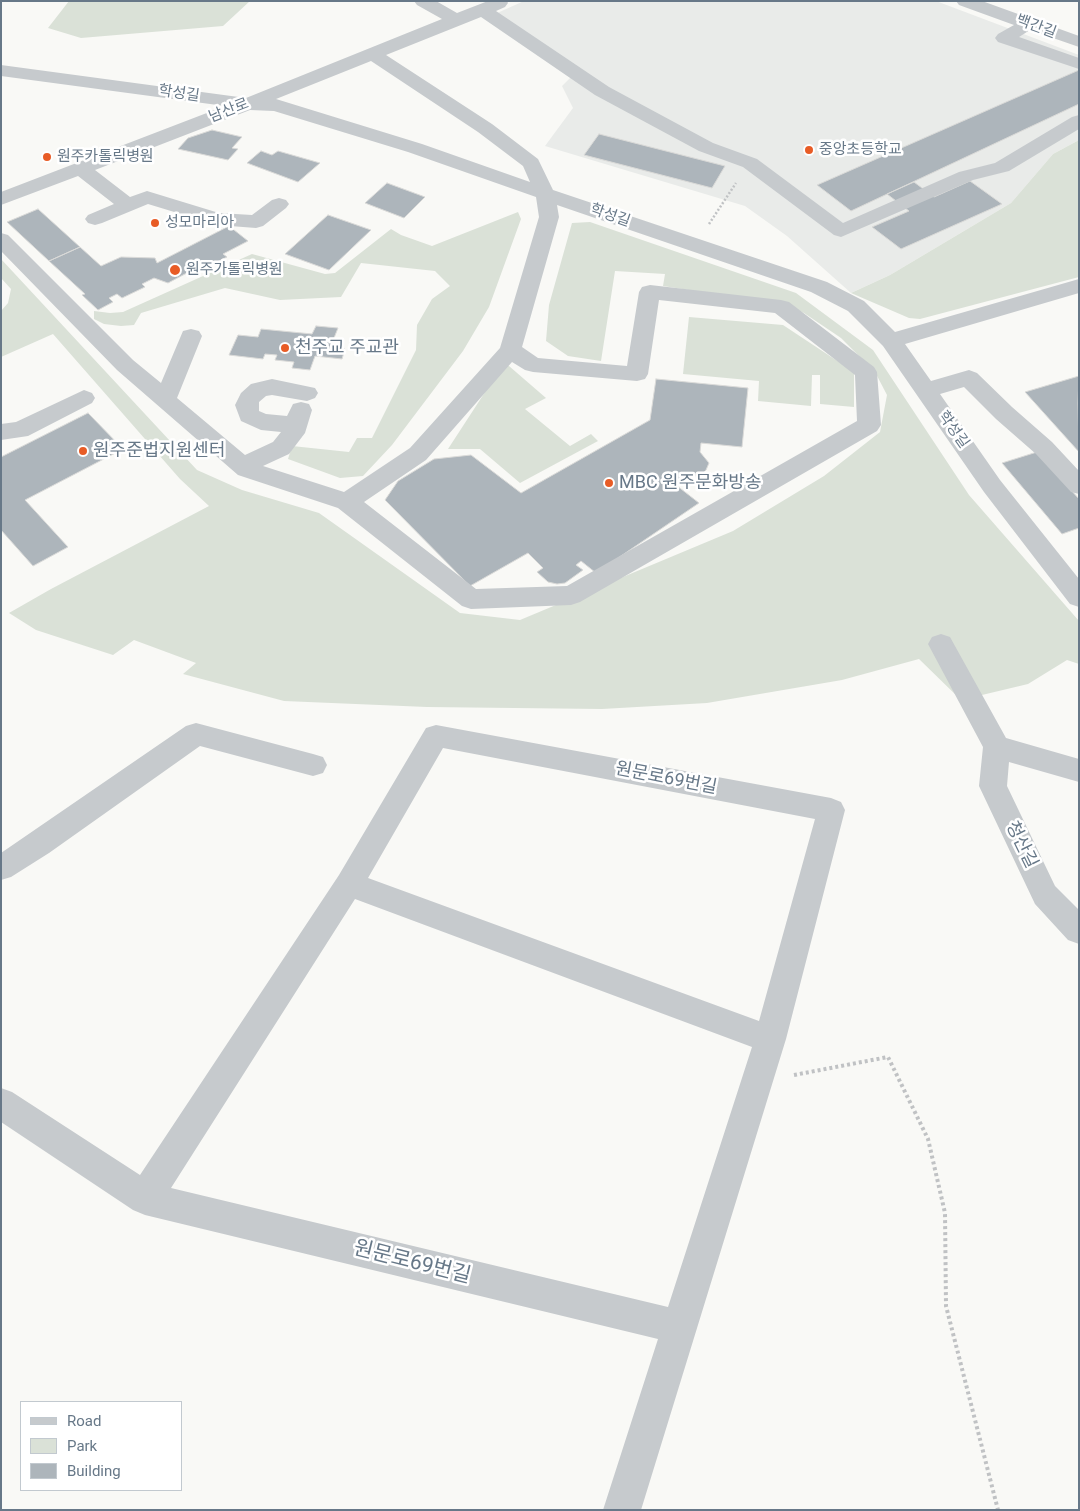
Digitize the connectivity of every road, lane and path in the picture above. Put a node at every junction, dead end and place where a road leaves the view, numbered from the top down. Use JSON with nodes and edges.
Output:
{"nodes":[{"id":1,"x":423,"y":1,"type":"edge"},
{"id":2,"x":503,"y":1,"type":"edge"},
{"id":3,"x":966,"y":1,"type":"edge"},
{"id":4,"x":483,"y":10,"type":"junction"},
{"id":5,"x":456,"y":20,"type":"junction"},
{"id":6,"x":1074,"y":23,"type":"dead end"},
{"id":7,"x":1028,"y":24,"type":"junction"},
{"id":8,"x":1055,"y":34,"type":"junction"},
{"id":9,"x":1079,"y":42,"type":"edge"},
{"id":10,"x":373,"y":54,"type":"junction"},
{"id":11,"x":1079,"y":64,"type":"edge"},
{"id":12,"x":3,"y":73,"type":"edge"},
{"id":13,"x":248,"y":104,"type":"junction"},
{"id":14,"x":1079,"y":122,"type":"edge"},
{"id":15,"x":750,"y":163,"type":"junction"},
{"id":16,"x":80,"y":168,"type":"junction"},
{"id":17,"x":545,"y":194,"type":"junction"},
{"id":18,"x":1,"y":199,"type":"edge"},
{"id":19,"x":279,"y":204,"type":"dead end"},
{"id":20,"x":128,"y":205,"type":"junction"},
{"id":21,"x":95,"y":219,"type":"dead end"},
{"id":22,"x":705,"y":230,"type":"dead end"},
{"id":23,"x":1,"y":239,"type":"edge"},
{"id":24,"x":1079,"y":286,"type":"edge"},
{"id":25,"x":192,"y":336,"type":"dead end"},
{"id":26,"x":891,"y":341,"type":"junction"},
{"id":27,"x":510,"y":350,"type":"junction"},
{"id":28,"x":924,"y":390,"type":"junction"},
{"id":29,"x":84,"y":398,"type":"dead end"},
{"id":30,"x":165,"y":400,"type":"junction"},
{"id":31,"x":296,"y":425,"type":"junction"},
{"id":32,"x":1,"y":432,"type":"edge"},
{"id":33,"x":242,"y":466,"type":"junction"},
{"id":34,"x":1079,"y":486,"type":"edge"},
{"id":35,"x":347,"y":502,"type":"junction"},
{"id":36,"x":1079,"y":597,"type":"edge"},
{"id":37,"x":941,"y":644,"type":"dead end"},
{"id":38,"x":996,"y":747,"type":"junction"},
{"id":39,"x":313,"y":765,"type":"dead end"},
{"id":40,"x":1079,"y":771,"type":"edge"},
{"id":41,"x":1,"y":868,"type":"edge"},
{"id":42,"x":349,"y":884,"type":"junction"},
{"id":43,"x":1079,"y":931,"type":"edge"},
{"id":44,"x":770,"y":1039,"type":"junction"},
{"id":45,"x":756,"y":1082,"type":"junction"},
{"id":46,"x":1,"y":1104,"type":"edge"},
{"id":47,"x":145,"y":1198,"type":"junction"},
{"id":48,"x":679,"y":1327,"type":"junction"},
{"id":49,"x":622,"y":1510,"type":"edge"},
{"id":50,"x":998,"y":1510,"type":"edge"}],
"edges":[{"from":1,"to":5,"type":"street"},
{"from":2,"to":4,"type":"street","name":"남산로"},
{"from":3,"to":7,"type":"street","name":"백간길"},
{"from":4,"to":5,"type":"street","name":"남산로"},
{"from":4,"to":15,"type":"street"},
{"from":5,"to":10,"type":"street","name":"남산로"},
{"from":6,"to":8,"type":"street"},
{"from":7,"to":8,"type":"street","name":"백간길"},
{"from":7,"to":11,"type":"street"},
{"from":8,"to":9,"type":"street","name":"백간길"},
{"from":10,"to":13,"type":"street","name":"남산로"},
{"from":10,"to":17,"type":"street"},
{"from":12,"to":13,"type":"street","name":"학성길"},
{"from":13,"to":16,"type":"street","name":"남산로"},
{"from":13,"to":17,"type":"street","name":"학성길"},
{"from":14,"to":15,"type":"street"},
{"from":15,"to":22,"type":"path"},
{"from":16,"to":18,"type":"street","name":"남산로"},
{"from":16,"to":20,"type":"street"},
{"from":17,"to":26,"type":"street","name":"학성길"},
{"from":17,"to":27,"type":"street"},
{"from":19,"to":20,"type":"street"},
{"from":20,"to":21,"type":"street"},
{"from":23,"to":30,"type":"street"},
{"from":24,"to":26,"type":"street"},
{"from":25,"to":30,"type":"street"},
{"from":26,"to":28,"type":"street","name":"학성길"},
{"from":27,"to":35,"type":"street"},
{"from":27,"to":35,"type":"street"},
{"from":28,"to":34,"type":"street"},
{"from":28,"to":36,"type":"street","name":"학성길"},
{"from":29,"to":32,"type":"street"},
{"from":30,"to":33,"type":"street"},
{"from":31,"to":31,"type":"street"},
{"from":31,"to":33,"type":"street"},
{"from":33,"to":35,"type":"street"},
{"from":37,"to":38,"type":"street"},
{"from":38,"to":40,"type":"street"},
{"from":38,"to":43,"type":"street","name":"청산길"},
{"from":39,"to":41,"type":"street"},
{"from":42,"to":44,"type":"street"},
{"from":42,"to":44,"type":"street","name":"원문로69번길"},
{"from":42,"to":47,"type":"street","name":"원문로69번길"},
{"from":44,"to":45,"type":"street","name":"원문로69번길"},
{"from":45,"to":48,"type":"street","name":"원문로69번길"},
{"from":45,"to":50,"type":"path"},
{"from":46,"to":47,"type":"street","name":"원문로69번길"},
{"from":47,"to":48,"type":"street","name":"원문로69번길"},
{"from":48,"to":49,"type":"street","name":"원문로69번길"}]}
